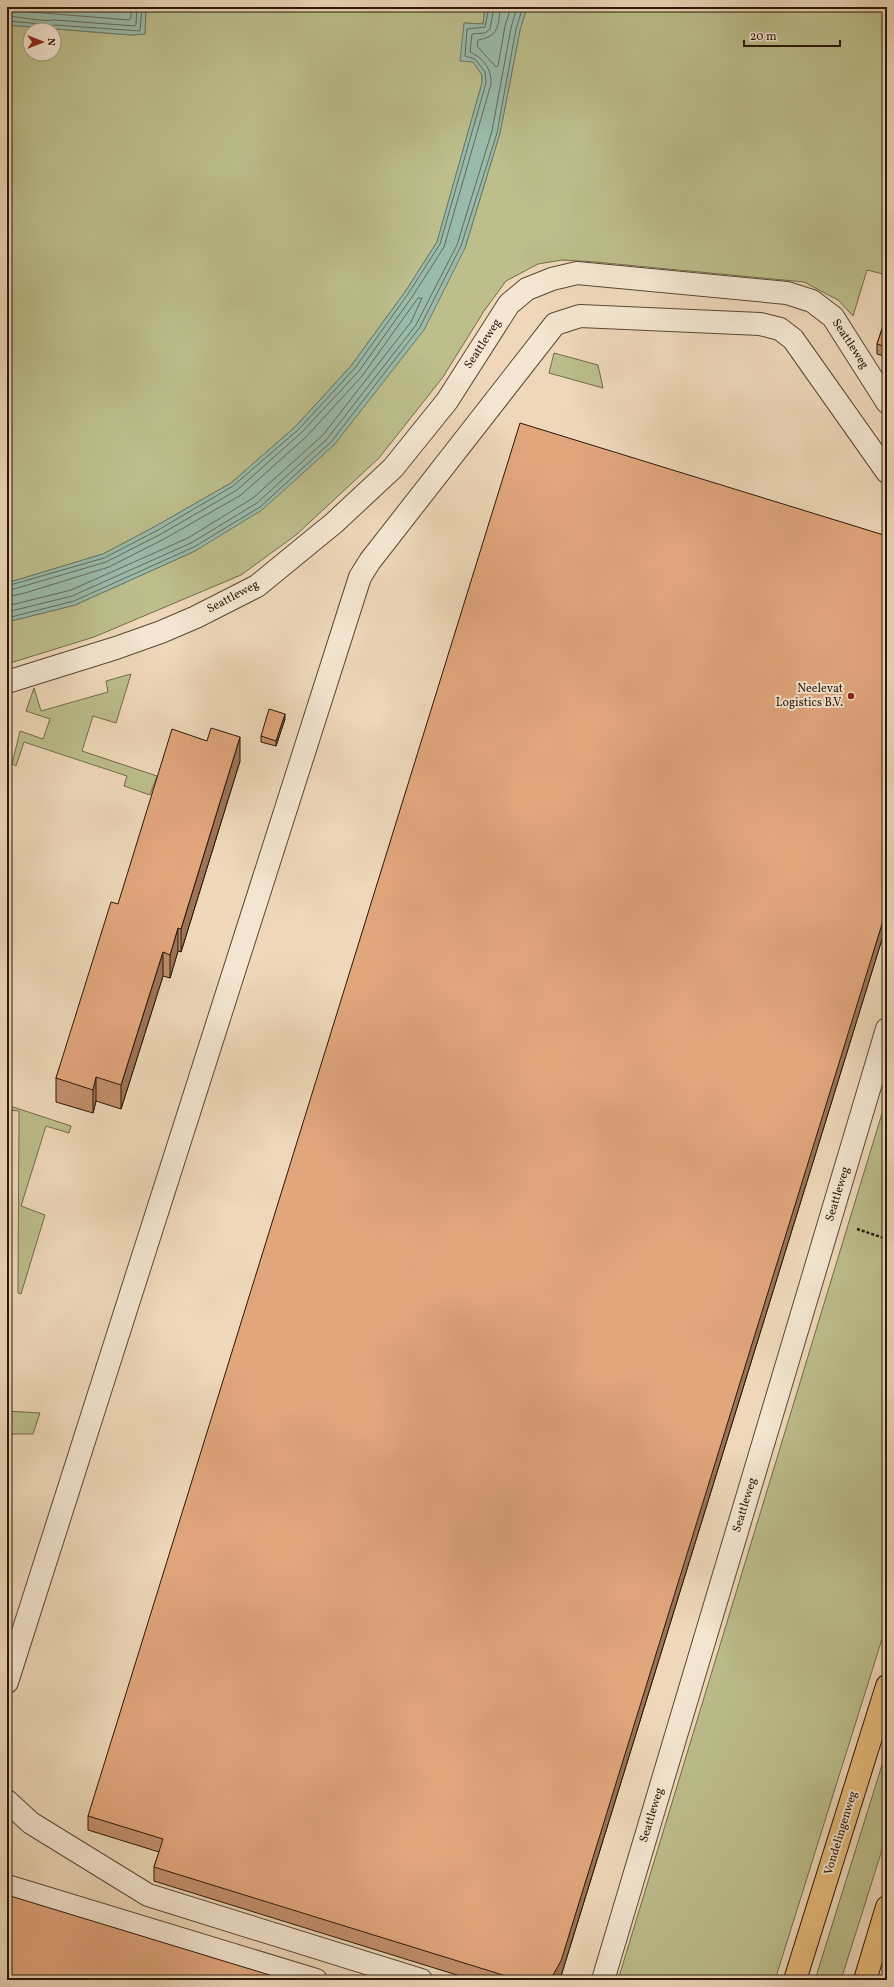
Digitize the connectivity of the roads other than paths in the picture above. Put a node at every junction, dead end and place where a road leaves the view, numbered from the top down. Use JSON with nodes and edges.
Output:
{"nodes":[{"id":1,"x":887,"y":402,"type":"edge"},
{"id":2,"x":887,"y":472,"type":"edge"},
{"id":3,"x":7,"y":682,"type":"edge"},
{"id":4,"x":887,"y":1029,"type":"edge"},
{"id":5,"x":7,"y":1682,"type":"edge"},
{"id":6,"x":887,"y":1686,"type":"edge"},
{"id":7,"x":7,"y":1801,"type":"edge"},
{"id":8,"x":7,"y":1886,"type":"edge"},
{"id":9,"x":887,"y":1907,"type":"edge"},
{"id":10,"x":316,"y":1980,"type":"edge"},
{"id":11,"x":421,"y":1980,"type":"edge"},
{"id":12,"x":603,"y":1980,"type":"edge"},
{"id":13,"x":795,"y":1980,"type":"edge"},
{"id":14,"x":865,"y":1980,"type":"edge"}],
"edges":[{"from":1,"to":3,"type":"street","name":"Seattleweg"},
{"from":2,"to":5,"type":"street"},
{"from":4,"to":12,"type":"street","name":"Seattleweg"},
{"from":6,"to":13,"type":"main road","name":"Vondelingenweg"},
{"from":7,"to":11,"type":"street"},
{"from":8,"to":10,"type":"street"},
{"from":9,"to":14,"type":"main road"}]}
